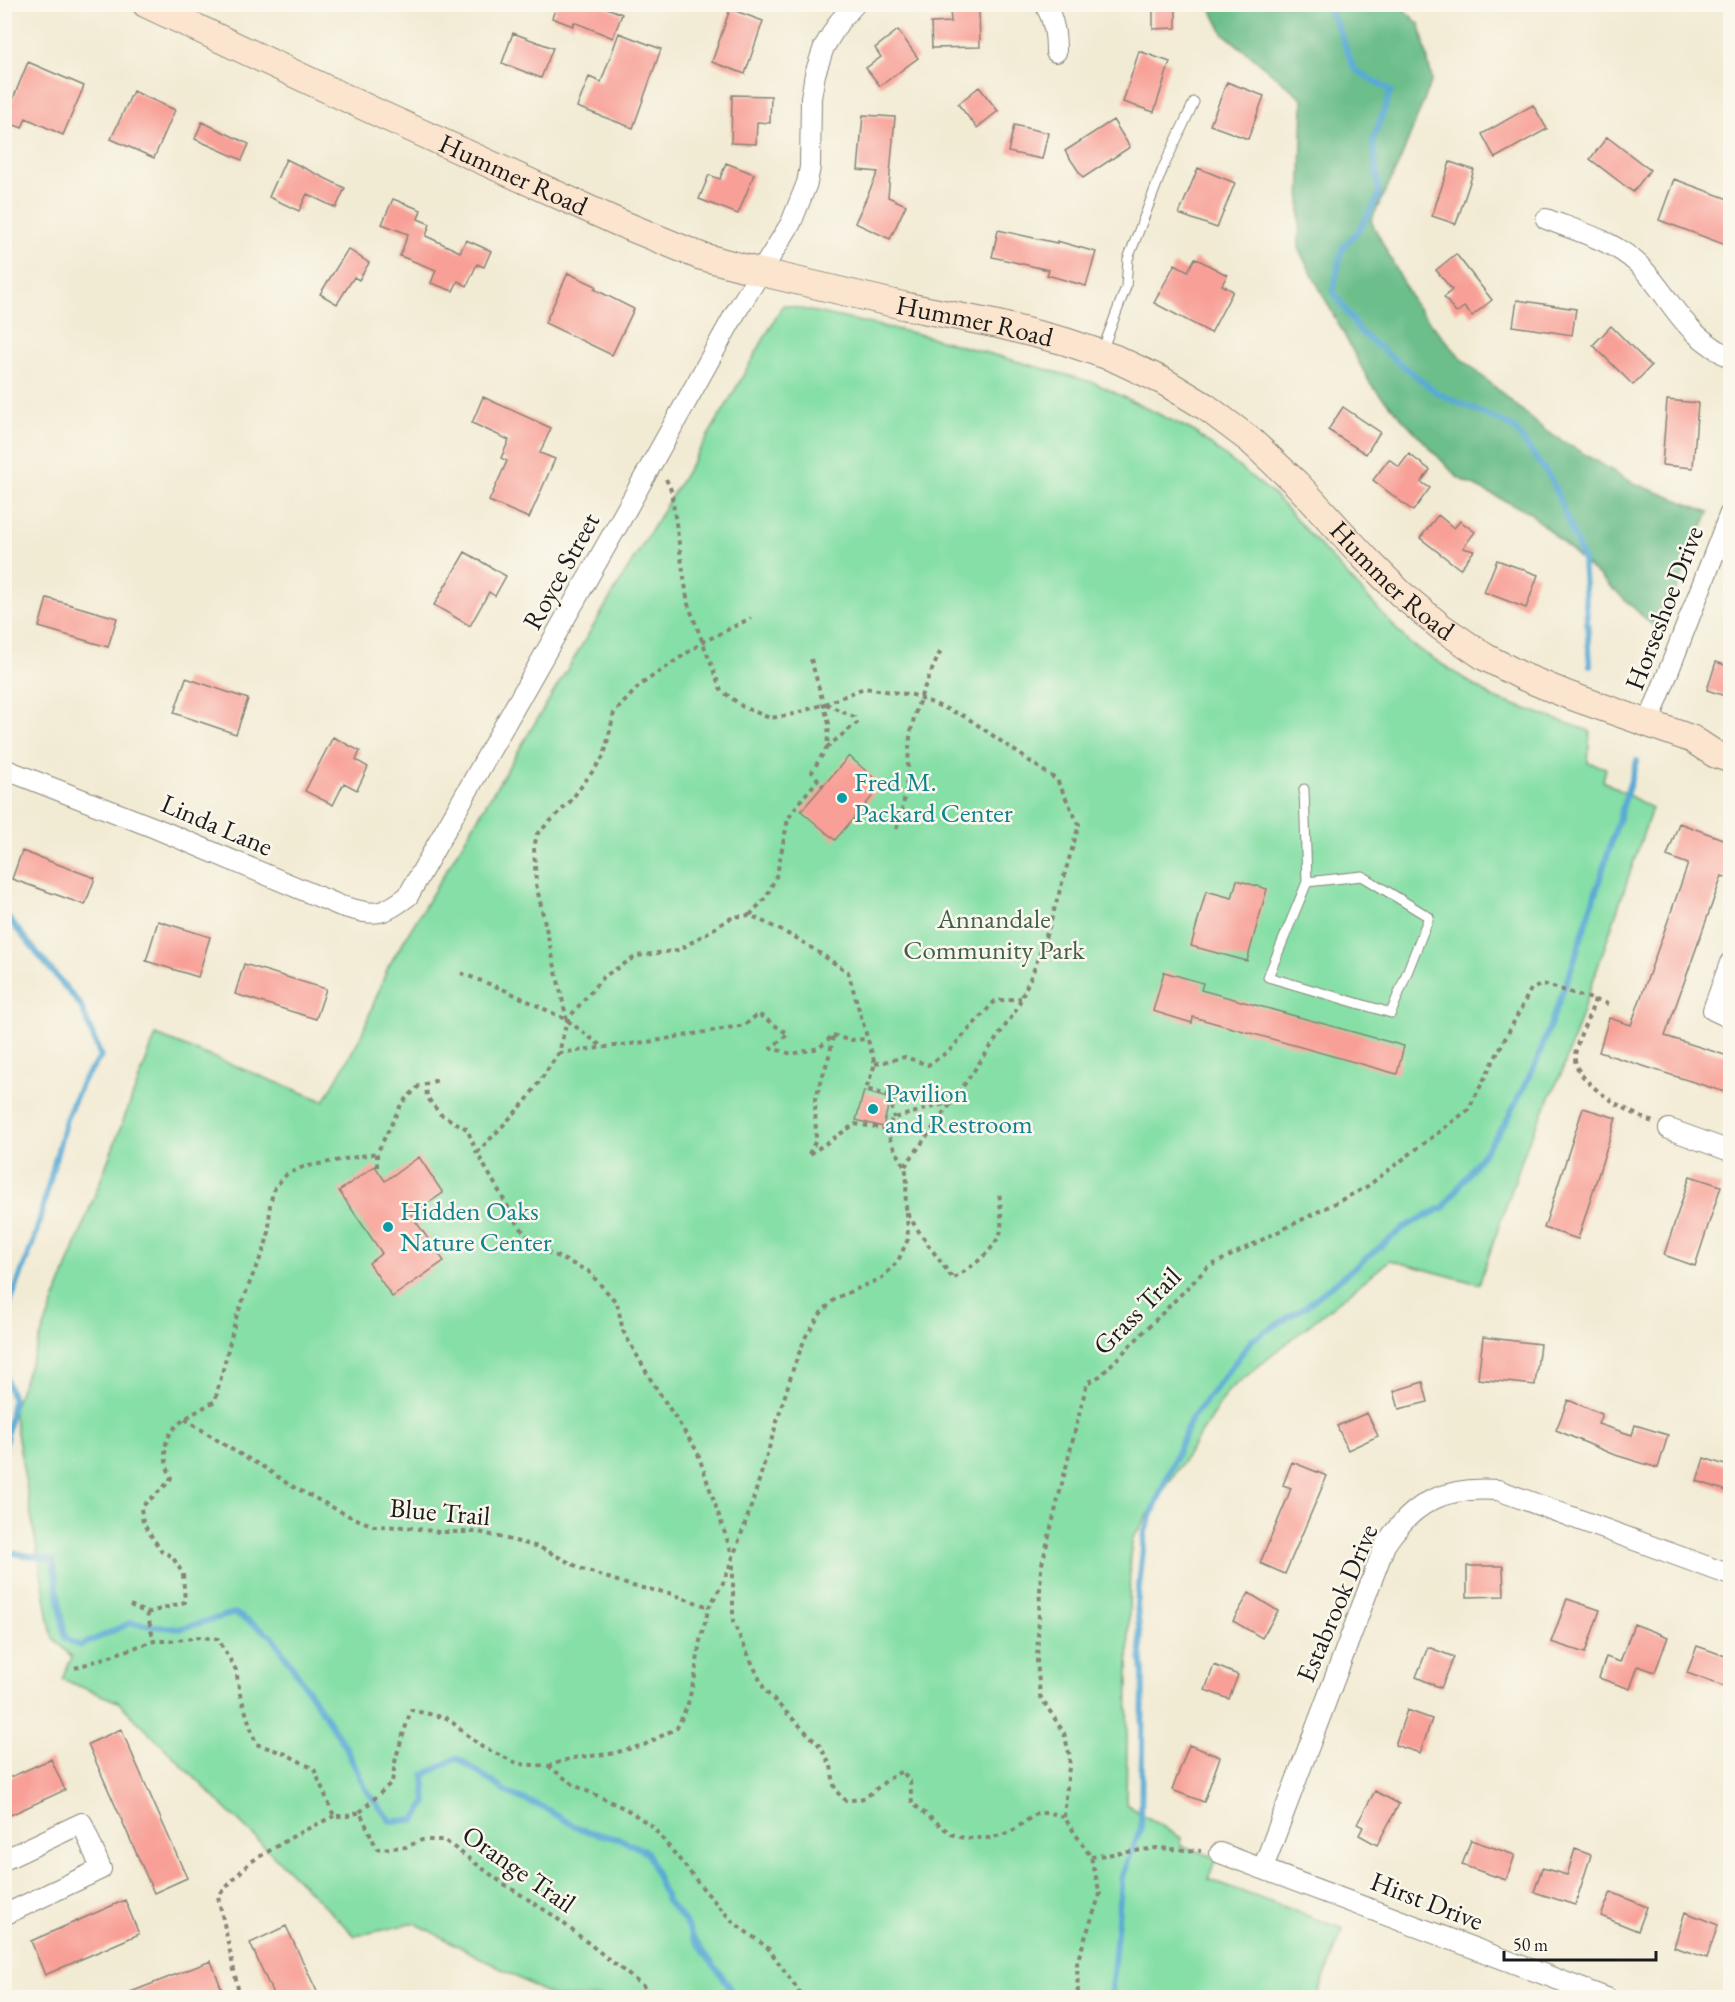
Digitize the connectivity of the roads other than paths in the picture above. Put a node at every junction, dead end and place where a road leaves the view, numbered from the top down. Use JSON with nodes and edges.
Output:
{"nodes":[{"id":1,"x":146,"y":4,"type":"edge"},
{"id":2,"x":855,"y":4,"type":"edge"},
{"id":3,"x":1045,"y":4,"type":"edge"},
{"id":4,"x":1056,"y":52,"type":"dead end"},
{"id":5,"x":1194,"y":102,"type":"dead end"},
{"id":6,"x":1546,"y":219,"type":"dead end"},
{"id":7,"x":760,"y":272,"type":"junction"},
{"id":8,"x":1102,"y":354,"type":"junction"},
{"id":9,"x":1731,"y":358,"type":"edge"},
{"id":10,"x":1731,"y":513,"type":"edge"},
{"id":11,"x":1648,"y":724,"type":"junction"},
{"id":12,"x":1731,"y":759,"type":"edge"},
{"id":13,"x":4,"y":769,"type":"edge"},
{"id":14,"x":1304,"y":789,"type":"dead end"},
{"id":15,"x":1307,"y":882,"type":"junction"},
{"id":16,"x":408,"y":896,"type":"joint"},
{"id":17,"x":1731,"y":963,"type":"edge"},
{"id":18,"x":1731,"y":1018,"type":"edge"},
{"id":19,"x":1669,"y":1129,"type":"road end"},
{"id":20,"x":1731,"y":1151,"type":"edge"},
{"id":21,"x":1731,"y":1575,"type":"edge"},
{"id":22,"x":1220,"y":1852,"type":"road end"},
{"id":23,"x":4,"y":1860,"type":"edge"},
{"id":24,"x":1263,"y":1868,"type":"junction"},
{"id":25,"x":4,"y":1915,"type":"edge"},
{"id":26,"x":1607,"y":1998,"type":"edge"}],
"edges":[{"from":1,"to":7,"type":"main road","name":"Hummer Road"},
{"from":2,"to":7,"type":"street","name":"Royce Street"},
{"from":3,"to":4,"type":"street"},
{"from":5,"to":8,"type":"lane"},
{"from":6,"to":9,"type":"street"},
{"from":7,"to":8,"type":"main road","name":"Hummer Road"},
{"from":7,"to":16,"type":"street","name":"Royce Street"},
{"from":8,"to":11,"type":"main road","name":"Hummer Road"},
{"from":10,"to":11,"type":"street","name":"Horseshoe Drive"},
{"from":11,"to":12,"type":"main road","name":"Hummer Road"},
{"from":13,"to":16,"type":"street","name":"Linda Lane"},
{"from":14,"to":15,"type":"lane"},
{"from":15,"to":15,"type":"lane"},
{"from":17,"to":18,"type":"street"},
{"from":19,"to":20,"type":"street"},
{"from":21,"to":24,"type":"street","name":"Estabrook Drive"},
{"from":22,"to":24,"type":"street","name":"Hirst Drive"},
{"from":23,"to":25,"type":"street"},
{"from":24,"to":26,"type":"street","name":"Hirst Drive"}]}
